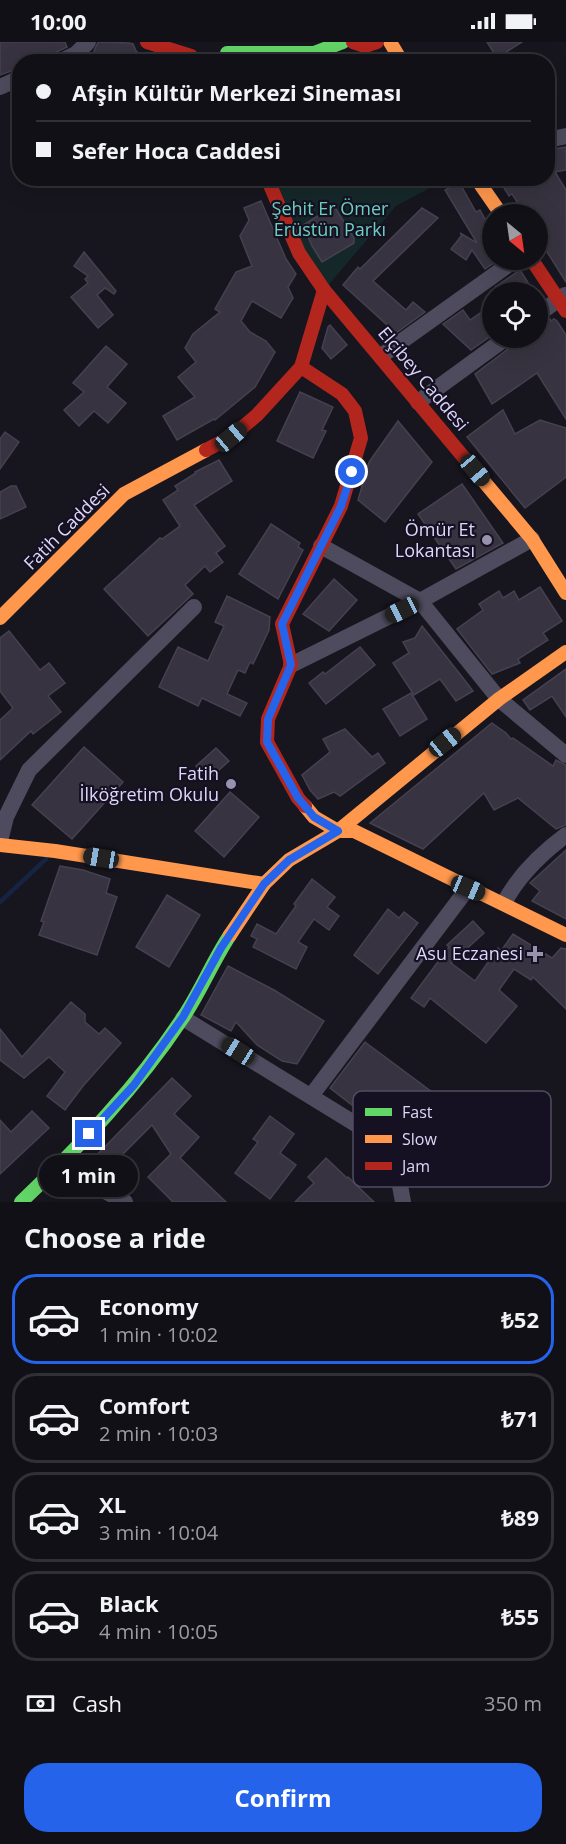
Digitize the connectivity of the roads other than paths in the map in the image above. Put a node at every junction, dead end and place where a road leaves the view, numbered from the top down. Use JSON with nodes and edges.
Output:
{"nodes":[{"id":1,"x":88,"y":42,"type":"edge"},
{"id":2,"x":147,"y":42,"type":"edge"},
{"id":3,"x":343,"y":42,"type":"edge"},
{"id":4,"x":353,"y":42,"type":"edge"},
{"id":5,"x":377,"y":42,"type":"edge"},
{"id":6,"x":225,"y":52,"type":"edge"},
{"id":7,"x":192,"y":53,"type":"edge"},
{"id":8,"x":76,"y":54,"type":"edge"},
{"id":9,"x":270,"y":186,"type":"edge"},
{"id":10,"x":482,"y":186,"type":"edge"},
{"id":11,"x":494,"y":204,"type":"edge"},
{"id":12,"x":501,"y":270,"type":"edge"},
{"id":13,"x":539,"y":270,"type":"edge"},
{"id":14,"x":324,"y":290,"type":"junction"},
{"id":15,"x":563,"y":302,"type":"edge"},
{"id":16,"x":548,"y":310,"type":"edge"},
{"id":17,"x":492,"y":348,"type":"edge"},
{"id":18,"x":381,"y":356,"type":"junction"},
{"id":19,"x":301,"y":367,"type":"junction"},
{"id":20,"x":418,"y":402,"type":"junction"},
{"id":21,"x":532,"y":539,"type":"junction"},
{"id":22,"x":321,"y":546,"type":"junction"},
{"id":23,"x":566,"y":593,"type":"edge"},
{"id":24,"x":420,"y":601,"type":"junction"},
{"id":25,"x":195,"y":607,"type":"dead end"},
{"id":26,"x":0,"y":618,"type":"edge"},
{"id":27,"x":566,"y":652,"type":"edge"},
{"id":28,"x":291,"y":665,"type":"junction"},
{"id":29,"x":499,"y":699,"type":"junction"},
{"id":30,"x":566,"y":754,"type":"edge"},
{"id":31,"x":338,"y":831,"type":"junction"},
{"id":32,"x":566,"y":835,"type":"edge"},
{"id":33,"x":0,"y":843,"type":"edge"},
{"id":34,"x":264,"y":884,"type":"junction"},
{"id":35,"x":468,"y":888,"type":"junction"},
{"id":36,"x":504,"y":903,"type":"junction"},
{"id":37,"x":566,"y":934,"type":"edge"},
{"id":38,"x":183,"y":1017,"type":"junction"},
{"id":39,"x":311,"y":1096,"type":"junction"},
{"id":40,"x":353,"y":1122,"type":"edge"},
{"id":41,"x":59,"y":1166,"type":"junction"},
{"id":42,"x":400,"y":1187,"type":"edge"},
{"id":43,"x":21,"y":1202,"type":"edge"},
{"id":44,"x":125,"y":1202,"type":"edge"},
{"id":45,"x":403,"y":1202,"type":"edge"}],
"edges":[{"from":1,"to":8,"type":"street"},
{"from":2,"to":7,"type":"street"},
{"from":3,"to":6,"type":"street"},
{"from":4,"to":5,"type":"street"},
{"from":9,"to":14,"type":"street","name":"Elçibey Caddesi"},
{"from":10,"to":11,"type":"street"},
{"from":12,"to":18,"type":"street"},
{"from":13,"to":15,"type":"street"},
{"from":14,"to":18,"type":"street","name":"Elçibey Caddesi"},
{"from":14,"to":19,"type":"street","name":"Fatih Caddesi"},
{"from":15,"to":16,"type":"street"},
{"from":17,"to":20,"type":"street"},
{"from":18,"to":20,"type":"street","name":"Elçibey Caddesi"},
{"from":19,"to":22,"type":"street"},
{"from":19,"to":26,"type":"street","name":"Fatih Caddesi"},
{"from":20,"to":21,"type":"street","name":"Elçibey Caddesi"},
{"from":21,"to":23,"type":"street","name":"Elçibey Caddesi"},
{"from":21,"to":24,"type":"street"},
{"from":22,"to":24,"type":"street"},
{"from":22,"to":28,"type":"street"},
{"from":24,"to":28,"type":"street"},
{"from":24,"to":29,"type":"street"},
{"from":25,"to":33,"type":"street"},
{"from":27,"to":29,"type":"street"},
{"from":28,"to":31,"type":"street"},
{"from":29,"to":30,"type":"street"},
{"from":29,"to":31,"type":"street"},
{"from":31,"to":34,"type":"street"},
{"from":31,"to":35,"type":"street"},
{"from":32,"to":36,"type":"street"},
{"from":33,"to":34,"type":"street"},
{"from":34,"to":38,"type":"street"},
{"from":35,"to":36,"type":"street"},
{"from":35,"to":39,"type":"street"},
{"from":36,"to":37,"type":"street"},
{"from":38,"to":39,"type":"street"},
{"from":38,"to":41,"type":"street"},
{"from":39,"to":40,"type":"street"},
{"from":41,"to":43,"type":"street"},
{"from":41,"to":44,"type":"street"},
{"from":42,"to":45,"type":"street"}]}
